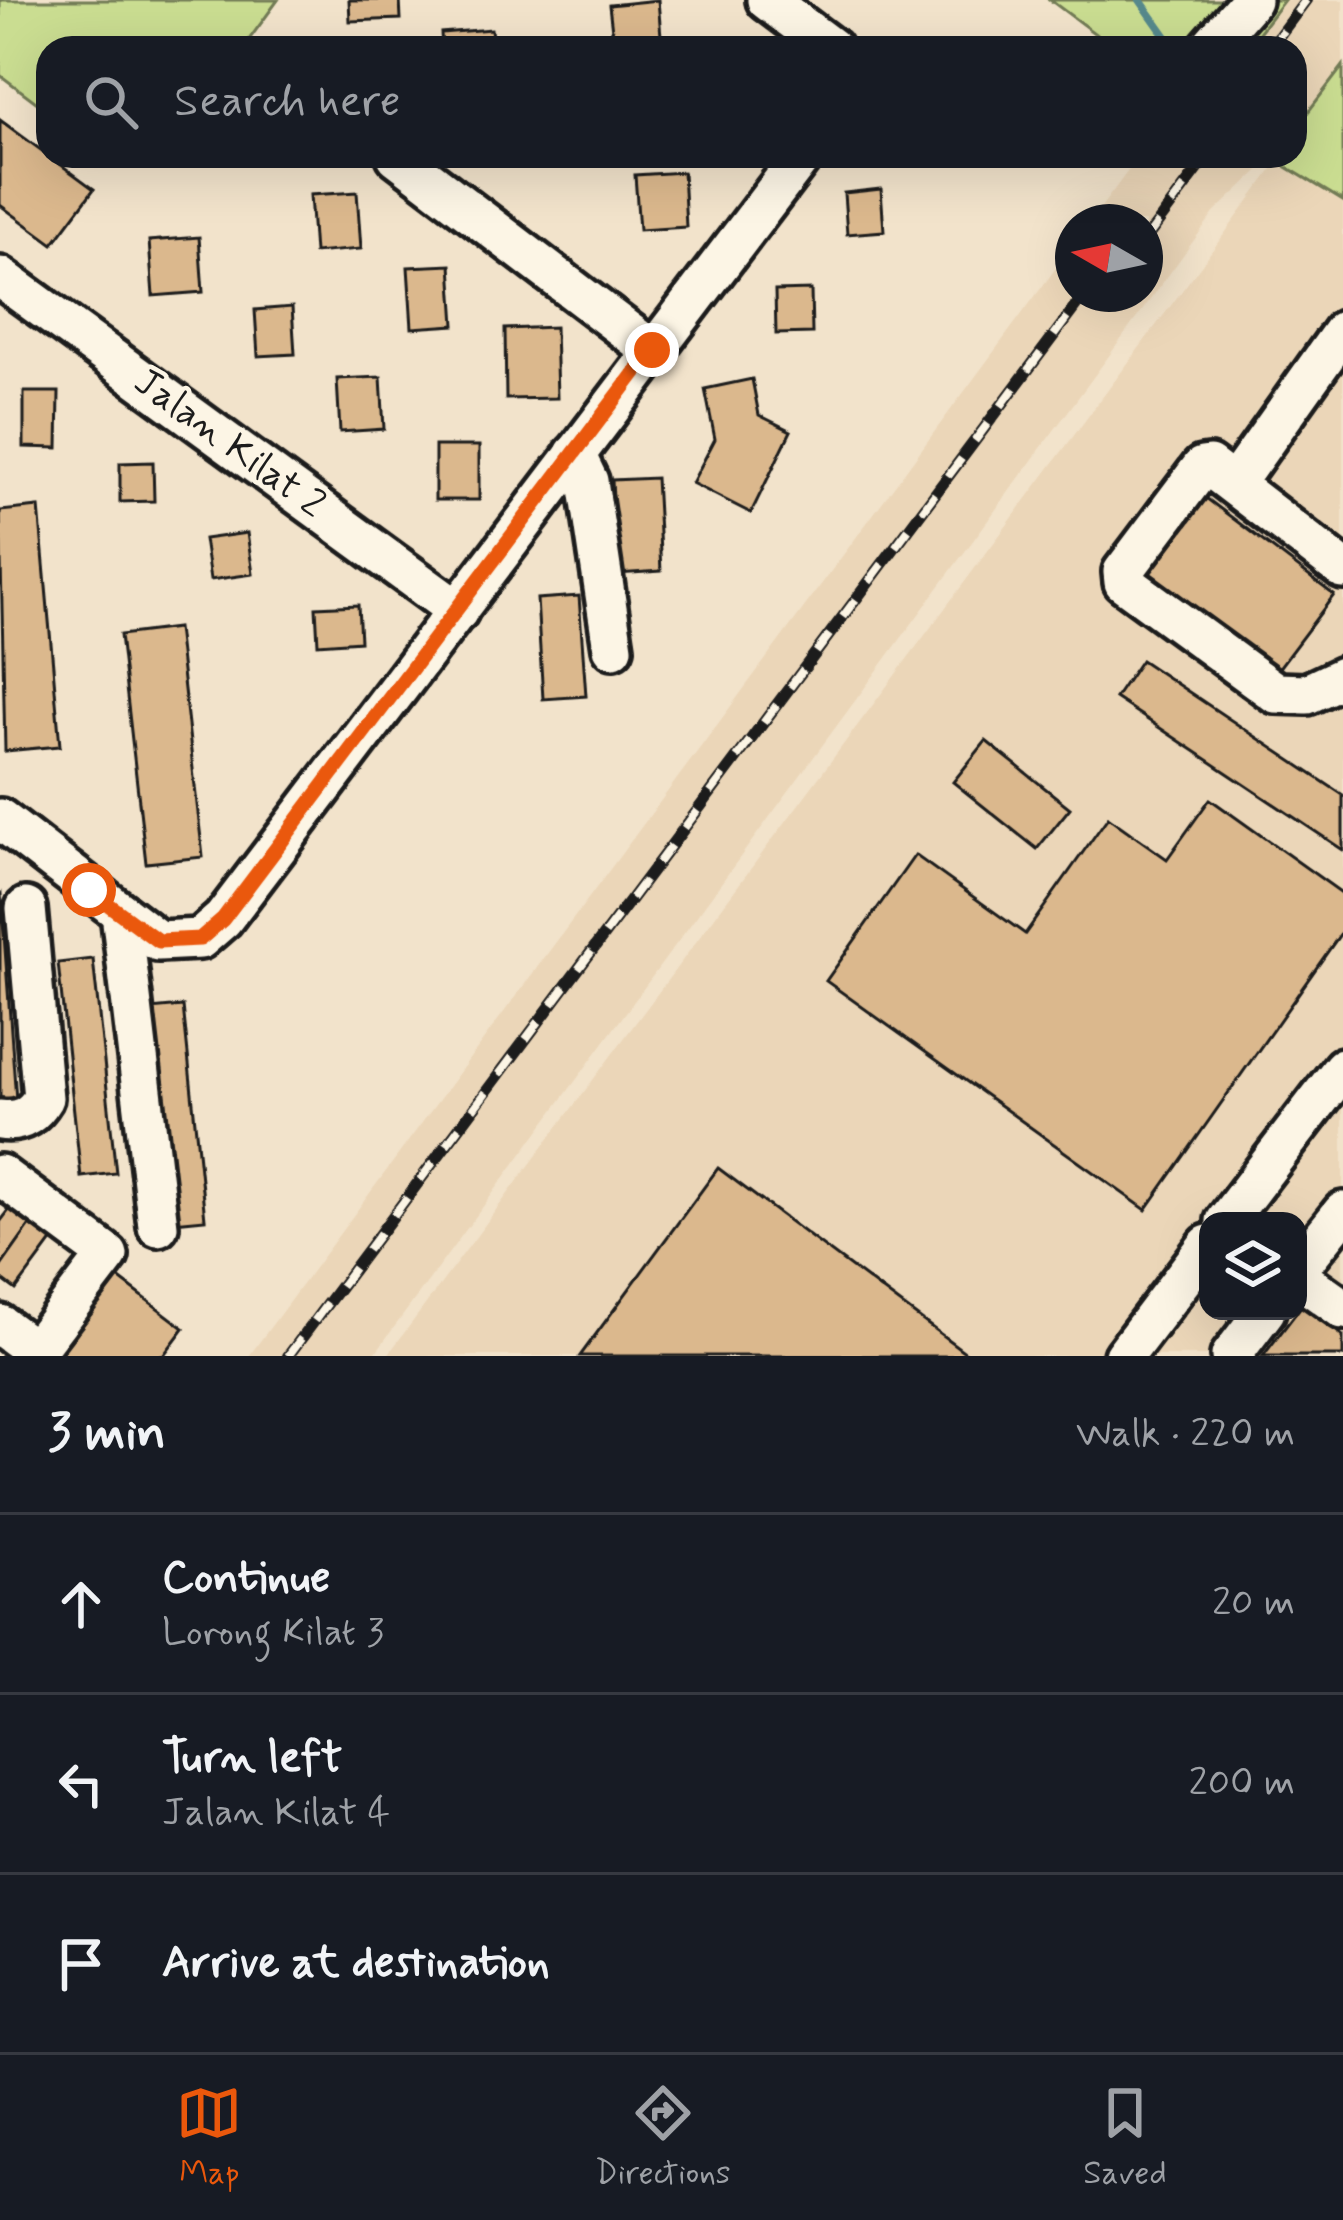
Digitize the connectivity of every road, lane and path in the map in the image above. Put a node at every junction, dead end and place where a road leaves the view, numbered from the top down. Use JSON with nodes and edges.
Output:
{"nodes":[{"id":1,"x":767,"y":0,"type":"edge"},
{"id":2,"x":1251,"y":0,"type":"edge"},
{"id":3,"x":815,"y":36,"type":"edge"},
{"id":4,"x":1220,"y":36,"type":"edge"},
{"id":5,"x":413,"y":168,"type":"edge"},
{"id":6,"x":793,"y":168,"type":"edge"},
{"id":7,"x":2,"y":283,"type":"edge"},
{"id":8,"x":1343,"y":331,"type":"edge"},
{"id":9,"x":652,"y":350,"type":"junction"},
{"id":10,"x":575,"y":454,"type":"junction"},
{"id":11,"x":1235,"y":483,"type":"junction"},
{"id":12,"x":1343,"y":569,"type":"edge"},
{"id":13,"x":458,"y":611,"type":"junction"},
{"id":14,"x":613,"y":648,"type":"dead end"},
{"id":15,"x":1343,"y":676,"type":"edge"},
{"id":16,"x":0,"y":819,"type":"edge"},
{"id":17,"x":26,"y":908,"type":"dead end"},
{"id":18,"x":122,"y":914,"type":"junction"},
{"id":19,"x":1343,"y":1068,"type":"edge"},
{"id":20,"x":0,"y":1120,"type":"edge"},
{"id":21,"x":0,"y":1174,"type":"edge"},
{"id":22,"x":1233,"y":1212,"type":"edge"},
{"id":23,"x":1343,"y":1212,"type":"edge"},
{"id":24,"x":158,"y":1226,"type":"dead end"},
{"id":25,"x":1199,"y":1257,"type":"edge"},
{"id":26,"x":1307,"y":1260,"type":"edge"},
{"id":27,"x":1307,"y":1279,"type":"edge"},
{"id":28,"x":1343,"y":1309,"type":"edge"},
{"id":29,"x":1258,"y":1320,"type":"edge"},
{"id":30,"x":0,"y":1325,"type":"edge"},
{"id":31,"x":33,"y":1354,"type":"edge"},
{"id":32,"x":1124,"y":1356,"type":"edge"},
{"id":33,"x":1231,"y":1356,"type":"edge"}],
"edges":[{"from":1,"to":3,"type":"street"},
{"from":2,"to":4,"type":"street"},
{"from":5,"to":9,"type":"street"},
{"from":6,"to":9,"type":"street"},
{"from":7,"to":13,"type":"street","name":"Jalan Kilat 2"},
{"from":8,"to":11,"type":"street"},
{"from":9,"to":10,"type":"street"},
{"from":10,"to":13,"type":"street"},
{"from":10,"to":14,"type":"street"},
{"from":11,"to":12,"type":"street"},
{"from":11,"to":15,"type":"street"},
{"from":13,"to":18,"type":"street"},
{"from":16,"to":18,"type":"street"},
{"from":17,"to":20,"type":"street"},
{"from":18,"to":24,"type":"street"},
{"from":19,"to":22,"type":"street"},
{"from":21,"to":31,"type":"street"},
{"from":23,"to":26,"type":"street"},
{"from":25,"to":32,"type":"street"},
{"from":27,"to":28,"type":"street"},
{"from":29,"to":33,"type":"street"},
{"from":30,"to":31,"type":"street"}]}
